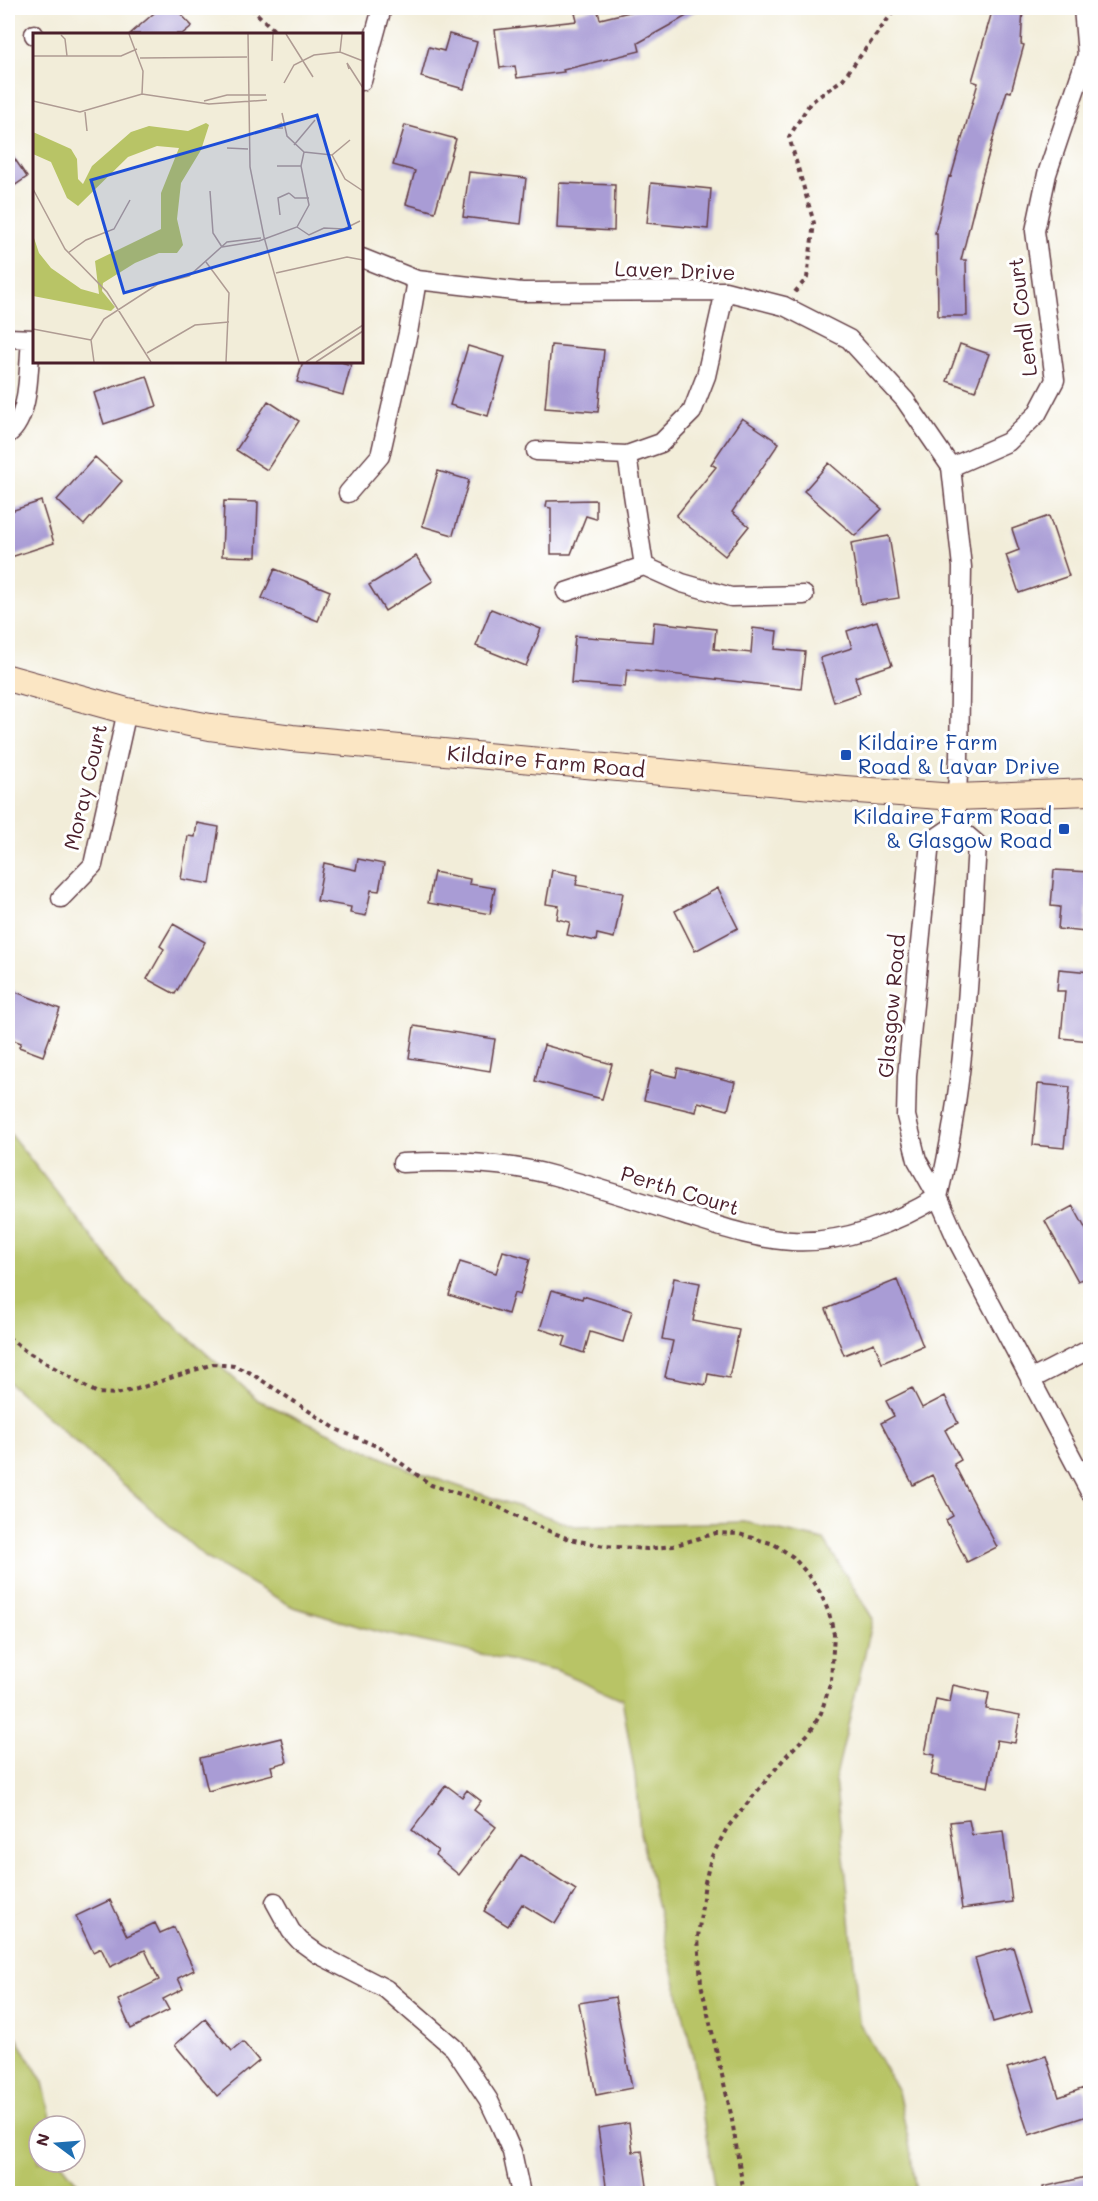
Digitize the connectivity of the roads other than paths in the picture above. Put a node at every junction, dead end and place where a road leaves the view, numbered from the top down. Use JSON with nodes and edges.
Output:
{"nodes":[{"id":1,"x":382,"y":8,"type":"edge"},
{"id":2,"x":1083,"y":8,"type":"edge"},
{"id":3,"x":363,"y":77,"type":"edge"},
{"id":4,"x":363,"y":258,"type":"edge"},
{"id":5,"x":417,"y":280,"type":"junction"},
{"id":6,"x":725,"y":291,"type":"junction"},
{"id":7,"x":8,"y":338,"type":"edge"},
{"id":8,"x":33,"y":339,"type":"edge"},
{"id":9,"x":8,"y":434,"type":"edge"},
{"id":10,"x":536,"y":451,"type":"dead end"},
{"id":11,"x":627,"y":455,"type":"junction"},
{"id":12,"x":951,"y":467,"type":"junction"},
{"id":13,"x":348,"y":493,"type":"dead end"},
{"id":14,"x":644,"y":566,"type":"junction"},
{"id":15,"x":566,"y":592,"type":"dead end"},
{"id":16,"x":804,"y":595,"type":"dead end"},
{"id":17,"x":8,"y":678,"type":"edge"},
{"id":18,"x":126,"y":711,"type":"junction"},
{"id":19,"x":1090,"y":792,"type":"edge"},
{"id":20,"x":955,"y":796,"type":"junction"},
{"id":21,"x":955,"y":825,"type":"junction"},
{"id":22,"x":61,"y":898,"type":"dead end"},
{"id":23,"x":402,"y":1163,"type":"dead end"},
{"id":24,"x":938,"y":1197,"type":"junction"},
{"id":25,"x":1090,"y":1349,"type":"edge"},
{"id":26,"x":1030,"y":1380,"type":"junction"},
{"id":27,"x":1090,"y":1492,"type":"edge"},
{"id":28,"x":274,"y":1902,"type":"dead end"},
{"id":29,"x":521,"y":2193,"type":"edge"}],
"edges":[{"from":1,"to":3,"type":"street"},
{"from":2,"to":12,"type":"street","name":"Lendl Court"},
{"from":4,"to":5,"type":"street","name":"Laver Drive"},
{"from":5,"to":6,"type":"street","name":"Laver Drive"},
{"from":5,"to":13,"type":"street"},
{"from":6,"to":11,"type":"street"},
{"from":6,"to":12,"type":"street","name":"Laver Drive"},
{"from":7,"to":8,"type":"street"},
{"from":8,"to":9,"type":"street"},
{"from":10,"to":11,"type":"street"},
{"from":11,"to":14,"type":"street"},
{"from":12,"to":20,"type":"street","name":"Laver Drive"},
{"from":14,"to":15,"type":"street"},
{"from":14,"to":16,"type":"street"},
{"from":17,"to":18,"type":"main road","name":"Kildaire Farm Road"},
{"from":18,"to":20,"type":"main road","name":"Kildaire Farm Road"},
{"from":18,"to":22,"type":"street","name":"Moray Court"},
{"from":19,"to":20,"type":"main road","name":"Kildaire Farm Road"},
{"from":20,"to":21,"type":"street"},
{"from":21,"to":24,"type":"street"},
{"from":21,"to":24,"type":"street","name":"Glasgow Road"},
{"from":23,"to":24,"type":"street","name":"Perth Court"},
{"from":24,"to":26,"type":"street","name":"Glasgow Road"},
{"from":25,"to":26,"type":"street"},
{"from":26,"to":27,"type":"street","name":"Glasgow Road"},
{"from":28,"to":29,"type":"street"}]}
